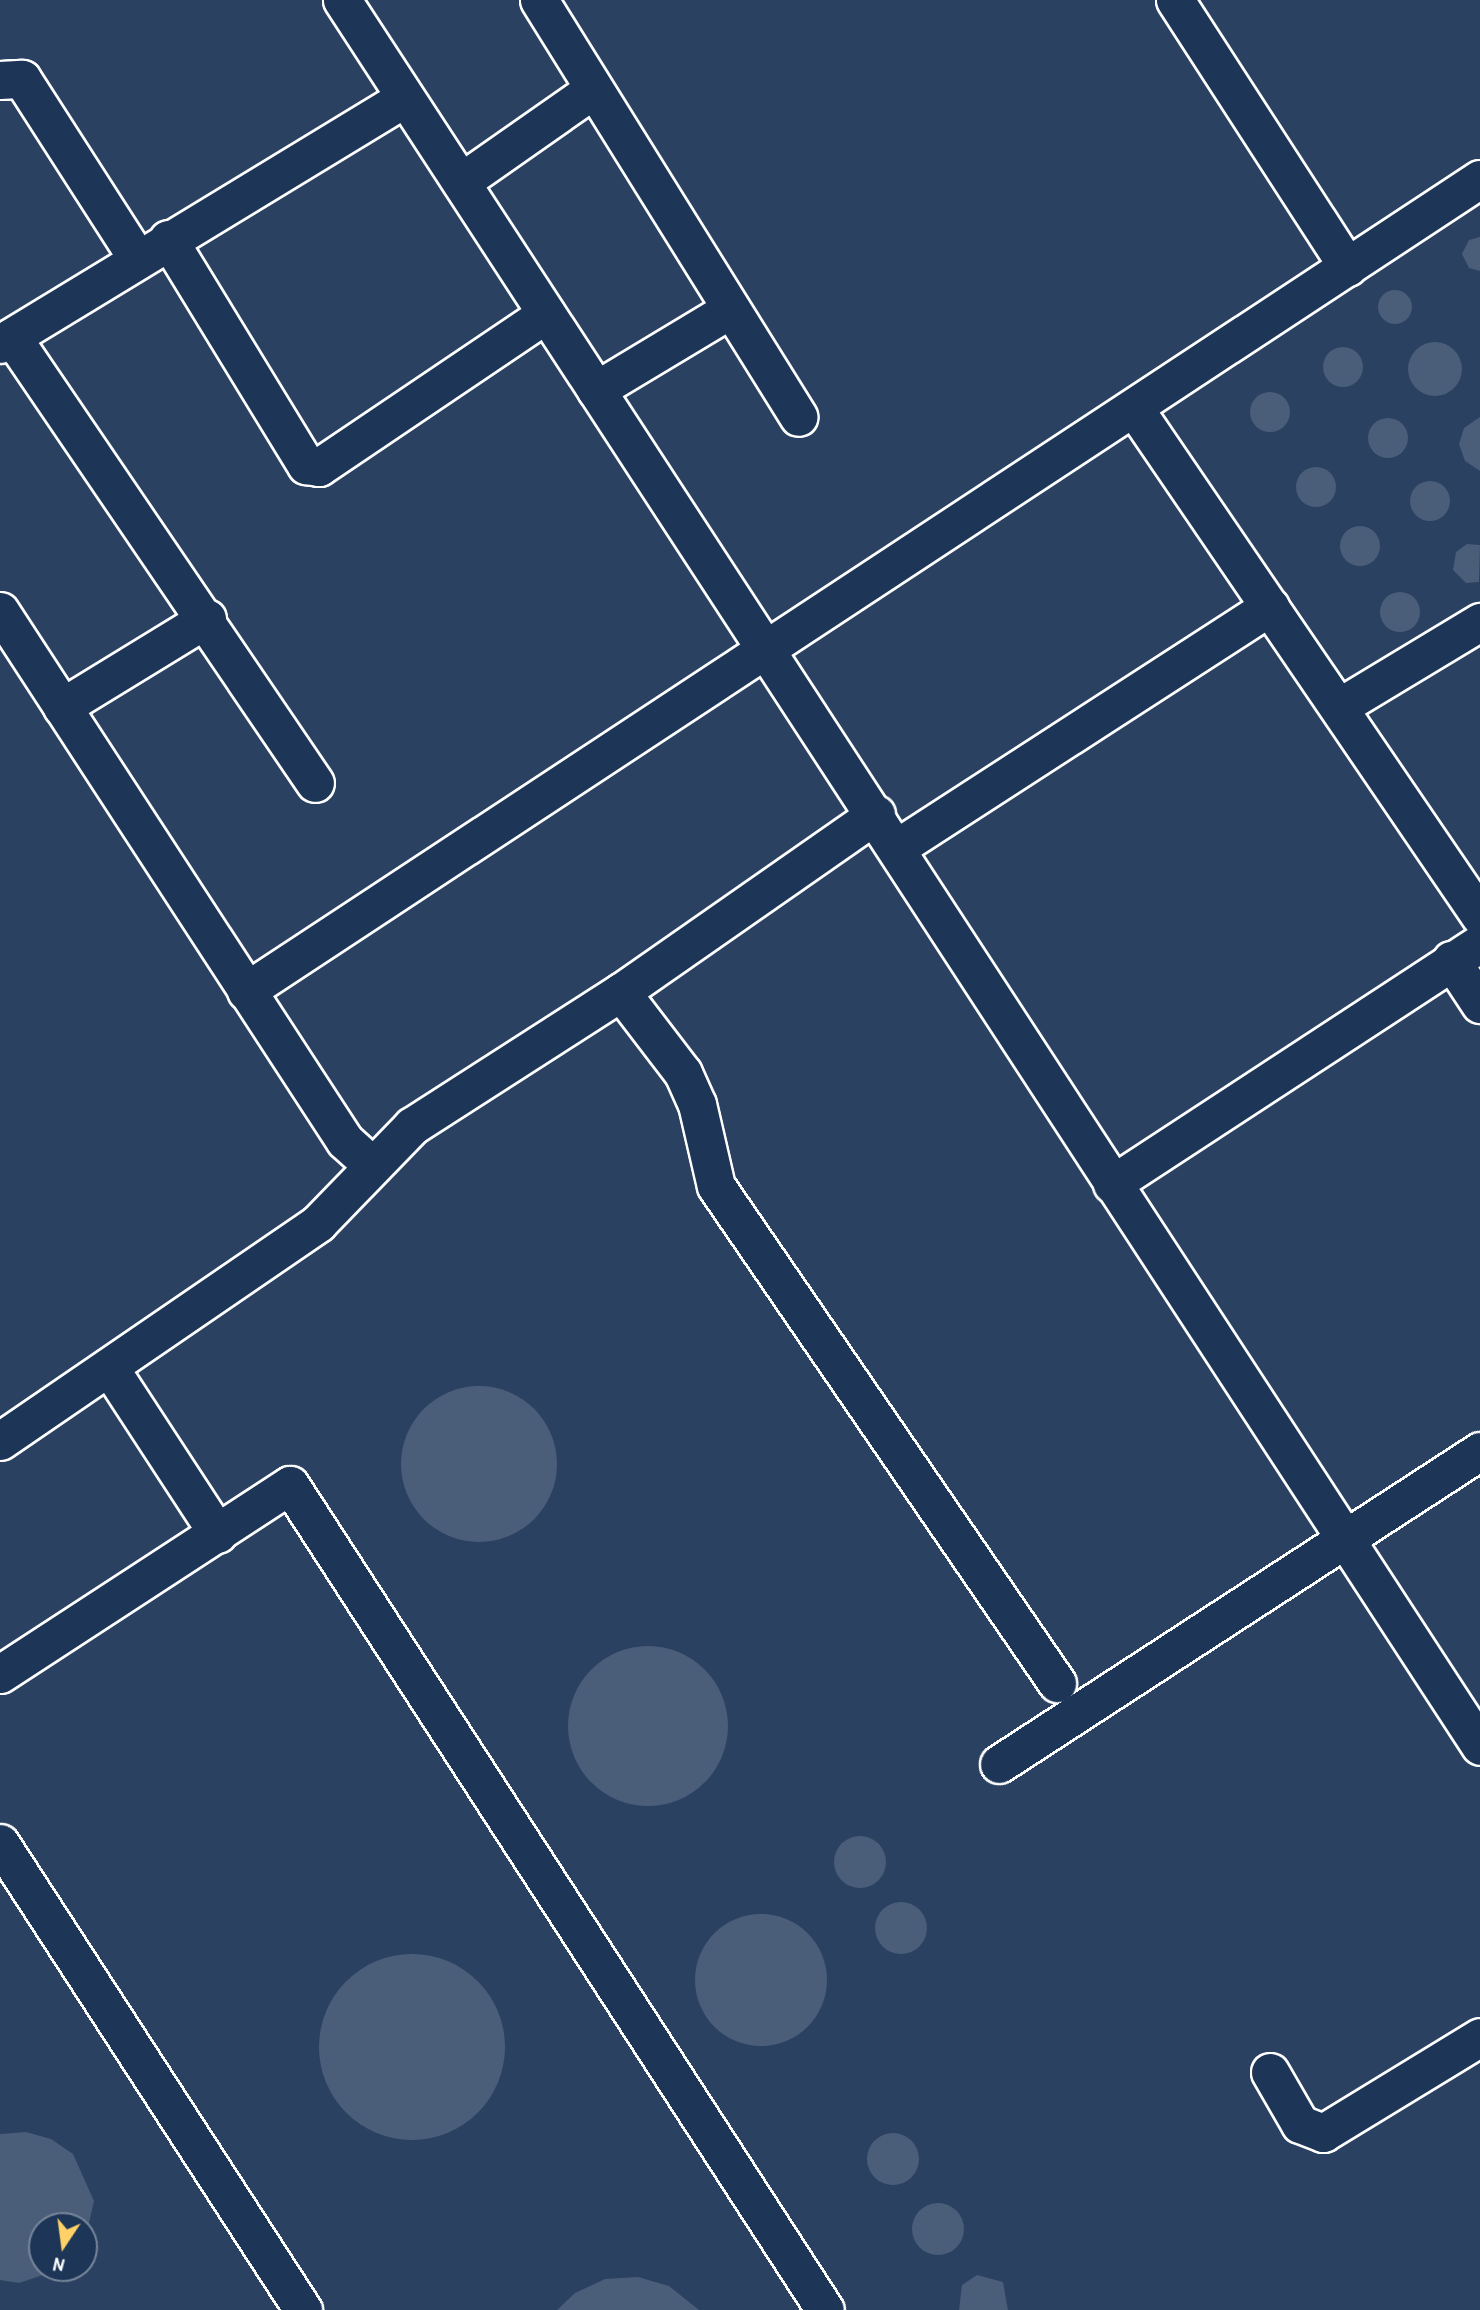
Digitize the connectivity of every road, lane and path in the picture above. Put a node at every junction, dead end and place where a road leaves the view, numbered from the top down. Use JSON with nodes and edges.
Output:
{"nodes":[{"id":1,"x":342,"y":0,"type":"edge"},
{"id":2,"x":539,"y":0,"type":"edge"},
{"id":3,"x":1175,"y":0,"type":"edge"},
{"id":4,"x":0,"y":80,"type":"edge"},
{"id":5,"x":594,"y":89,"type":"junction"},
{"id":6,"x":405,"y":98,"type":"junction"},
{"id":7,"x":1480,"y":179,"type":"edge"},
{"id":8,"x":461,"y":182,"type":"junction"},
{"id":9,"x":168,"y":239,"type":"junction"},
{"id":10,"x":137,"y":258,"type":"junction"},
{"id":11,"x":1348,"y":267,"type":"junction"},
{"id":12,"x":731,"y":309,"type":"junction"},
{"id":13,"x":546,"y":314,"type":"junction"},
{"id":14,"x":6,"y":341,"type":"edge"},
{"id":15,"x":596,"y":390,"type":"junction"},
{"id":16,"x":1134,"y":408,"type":"junction"},
{"id":17,"x":799,"y":417,"type":"dead end"},
{"id":18,"x":1270,"y":606,"type":"junction"},
{"id":19,"x":0,"y":611,"type":"edge"},
{"id":20,"x":207,"y":618,"type":"junction"},
{"id":21,"x":1480,"y":622,"type":"edge"},
{"id":22,"x":766,"y":651,"type":"junction"},
{"id":23,"x":62,"y":707,"type":"junction"},
{"id":24,"x":1339,"y":707,"type":"junction"},
{"id":25,"x":315,"y":783,"type":"dead end"},
{"id":26,"x":876,"y":814,"type":"junction"},
{"id":27,"x":898,"y":847,"type":"junction"},
{"id":28,"x":1480,"y":916,"type":"edge"},
{"id":29,"x":1465,"y":952,"type":"edge"},
{"id":30,"x":246,"y":991,"type":"junction"},
{"id":31,"x":621,"y":992,"type":"junction"},
{"id":32,"x":1480,"y":1004,"type":"edge"},
{"id":33,"x":372,"y":1165,"type":"junction"},
{"id":34,"x":1112,"y":1184,"type":"junction"},
{"id":35,"x":109,"y":1367,"type":"junction"},
{"id":36,"x":0,"y":1441,"type":"edge"},
{"id":37,"x":1480,"y":1451,"type":"edge"},
{"id":38,"x":218,"y":1534,"type":"junction"},
{"id":39,"x":1346,"y":1541,"type":"junction"},
{"id":40,"x":0,"y":1674,"type":"edge"},
{"id":41,"x":1057,"y":1683,"type":"dead end"},
{"id":42,"x":1480,"y":1746,"type":"edge"},
{"id":43,"x":999,"y":1764,"type":"dead end"},
{"id":44,"x":0,"y":1843,"type":"edge"},
{"id":45,"x":1480,"y":2037,"type":"edge"},
{"id":46,"x":1270,"y":2072,"type":"dead end"},
{"id":47,"x":303,"y":2310,"type":"edge"},
{"id":48,"x":825,"y":2310,"type":"edge"}],
"edges":[{"from":1,"to":6,"type":"lane"},
{"from":2,"to":5,"type":"lane"},
{"from":3,"to":11,"type":"lane"},
{"from":4,"to":10,"type":"lane"},
{"from":5,"to":8,"type":"lane"},
{"from":5,"to":12,"type":"lane"},
{"from":6,"to":8,"type":"lane"},
{"from":6,"to":9,"type":"lane"},
{"from":7,"to":11,"type":"lane"},
{"from":8,"to":13,"type":"lane"},
{"from":9,"to":10,"type":"lane"},
{"from":9,"to":13,"type":"lane"},
{"from":10,"to":14,"type":"lane"},
{"from":11,"to":16,"type":"lane"},
{"from":12,"to":15,"type":"lane"},
{"from":12,"to":17,"type":"lane"},
{"from":13,"to":15,"type":"lane"},
{"from":14,"to":20,"type":"lane"},
{"from":15,"to":22,"type":"lane"},
{"from":16,"to":18,"type":"lane"},
{"from":16,"to":22,"type":"lane"},
{"from":18,"to":24,"type":"lane"},
{"from":18,"to":27,"type":"lane"},
{"from":19,"to":23,"type":"lane"},
{"from":20,"to":23,"type":"lane"},
{"from":20,"to":25,"type":"lane"},
{"from":21,"to":24,"type":"lane"},
{"from":22,"to":26,"type":"lane"},
{"from":22,"to":30,"type":"lane"},
{"from":23,"to":30,"type":"lane"},
{"from":24,"to":28,"type":"lane"},
{"from":26,"to":27,"type":"lane"},
{"from":26,"to":31,"type":"lane"},
{"from":27,"to":34,"type":"lane"},
{"from":29,"to":32,"type":"lane"},
{"from":29,"to":34,"type":"lane"},
{"from":30,"to":33,"type":"lane"},
{"from":31,"to":33,"type":"lane"},
{"from":31,"to":41,"type":"lane"},
{"from":33,"to":35,"type":"lane"},
{"from":34,"to":39,"type":"lane"},
{"from":35,"to":36,"type":"lane"},
{"from":35,"to":38,"type":"lane"},
{"from":37,"to":39,"type":"lane"},
{"from":38,"to":40,"type":"lane"},
{"from":38,"to":48,"type":"lane"},
{"from":39,"to":42,"type":"lane"},
{"from":39,"to":43,"type":"lane"},
{"from":44,"to":47,"type":"lane"},
{"from":45,"to":46,"type":"lane"}]}
